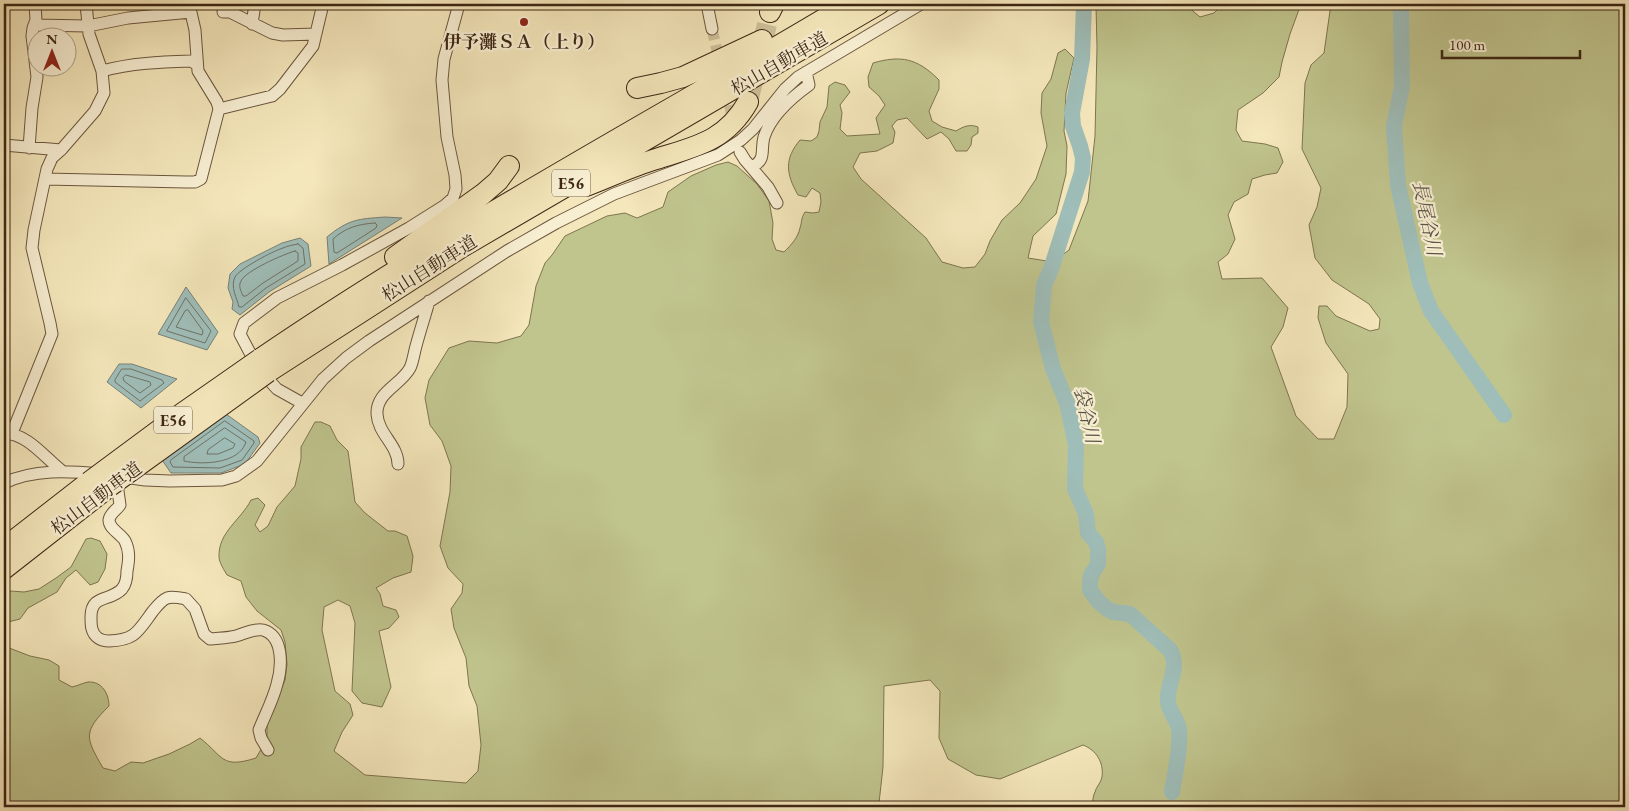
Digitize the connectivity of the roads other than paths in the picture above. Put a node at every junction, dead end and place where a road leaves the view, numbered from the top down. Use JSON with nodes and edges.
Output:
{"nodes":[{"id":1,"x":35,"y":4,"type":"edge"},
{"id":2,"x":86,"y":4,"type":"edge"},
{"id":3,"x":255,"y":4,"type":"edge"},
{"id":4,"x":323,"y":4,"type":"edge"},
{"id":5,"x":459,"y":4,"type":"edge"},
{"id":6,"x":707,"y":4,"type":"edge"},
{"id":7,"x":834,"y":4,"type":"edge"},
{"id":8,"x":848,"y":4,"type":"edge"},
{"id":9,"x":880,"y":4,"type":"edge"},
{"id":10,"x":922,"y":4,"type":"edge"},
{"id":11,"x":190,"y":8,"type":"edge"},
{"id":12,"x":223,"y":12,"type":"dead end"},
{"id":13,"x":252,"y":24,"type":"junction"},
{"id":14,"x":34,"y":25,"type":"junction"},
{"id":15,"x":88,"y":26,"type":"junction"},
{"id":16,"x":712,"y":29,"type":"tunnel mouth"},
{"id":17,"x":316,"y":34,"type":"junction"},
{"id":18,"x":196,"y":64,"type":"junction"},
{"id":19,"x":102,"y":71,"type":"junction"},
{"id":20,"x":806,"y":72,"type":"junction"},
{"id":21,"x":636,"y":88,"type":"dead end"},
{"id":22,"x":748,"y":102,"type":"tunnel mouth"},
{"id":23,"x":219,"y":109,"type":"junction"},
{"id":24,"x":4,"y":146,"type":"edge"},
{"id":25,"x":28,"y":148,"type":"junction"},
{"id":26,"x":61,"y":150,"type":"junction"},
{"id":27,"x":740,"y":152,"type":"tunnel mouth"},
{"id":28,"x":509,"y":166,"type":"dead end"},
{"id":29,"x":752,"y":167,"type":"junction"},
{"id":30,"x":45,"y":179,"type":"junction"},
{"id":31,"x":777,"y":203,"type":"dead end"},
{"id":32,"x":388,"y":294,"type":"junction"},
{"id":33,"x":429,"y":301,"type":"junction"},
{"id":34,"x":264,"y":366,"type":"junction"},
{"id":35,"x":302,"y":403,"type":"junction"},
{"id":36,"x":8,"y":433,"type":"edge"},
{"id":37,"x":398,"y":464,"type":"dead end"},
{"id":38,"x":62,"y":471,"type":"junction"},
{"id":39,"x":113,"y":480,"type":"junction"},
{"id":40,"x":4,"y":483,"type":"edge"},
{"id":41,"x":4,"y":548,"type":"edge"},
{"id":42,"x":4,"y":569,"type":"edge"},
{"id":43,"x":268,"y":750,"type":"dead end"}],
"edges":[{"from":1,"to":14,"type":"street"},
{"from":2,"to":15,"type":"street"},
{"from":3,"to":13,"type":"street"},
{"from":4,"to":17,"type":"street"},
{"from":5,"to":35,"type":"street"},
{"from":6,"to":16,"type":"street"},
{"from":7,"to":21,"type":"highway"},
{"from":8,"to":34,"type":"highway","name":"松山自動車道","number":"E56"},
{"from":9,"to":32,"type":"highway","name":"松山自動車道","number":"E56"},
{"from":10,"to":20,"type":"street"},
{"from":11,"to":15,"type":"street"},
{"from":11,"to":18,"type":"street"},
{"from":12,"to":13,"type":"street"},
{"from":13,"to":17,"type":"street"},
{"from":14,"to":15,"type":"street"},
{"from":14,"to":25,"type":"street"},
{"from":15,"to":19,"type":"street"},
{"from":17,"to":23,"type":"street"},
{"from":18,"to":19,"type":"street"},
{"from":18,"to":23,"type":"street"},
{"from":19,"to":26,"type":"street"},
{"from":20,"to":29,"type":"street"},
{"from":20,"to":33,"type":"street"},
{"from":22,"to":32,"type":"highway"},
{"from":23,"to":30,"type":"street"},
{"from":24,"to":25,"type":"street"},
{"from":25,"to":26,"type":"street"},
{"from":26,"to":30,"type":"street"},
{"from":27,"to":29,"type":"street"},
{"from":28,"to":34,"type":"highway"},
{"from":29,"to":31,"type":"street"},
{"from":30,"to":36,"type":"street"},
{"from":32,"to":34,"type":"highway","name":"松山自動車道","number":"E56"},
{"from":33,"to":35,"type":"street"},
{"from":33,"to":37,"type":"street"},
{"from":34,"to":39,"type":"highway","name":"松山自動車道","number":"E56","bridge":true},
{"from":34,"to":41,"type":"highway","name":"松山自動車道","number":"E56","bridge":true},
{"from":35,"to":39,"type":"street"},
{"from":36,"to":38,"type":"street"},
{"from":38,"to":39,"type":"street"},
{"from":38,"to":40,"type":"street"},
{"from":39,"to":42,"type":"highway","name":"松山自動車道","number":"E56"},
{"from":39,"to":43,"type":"street"}]}
